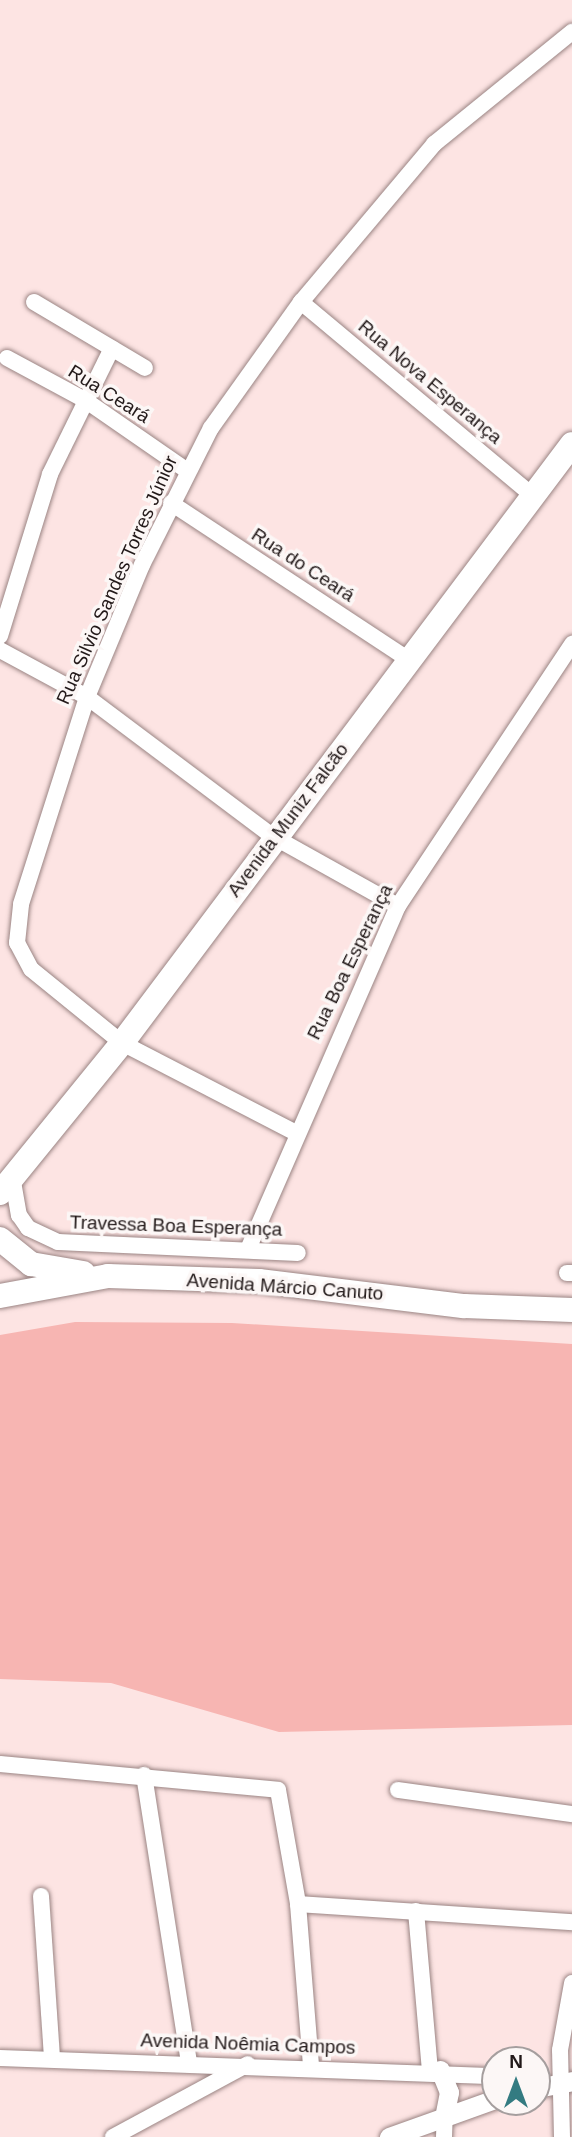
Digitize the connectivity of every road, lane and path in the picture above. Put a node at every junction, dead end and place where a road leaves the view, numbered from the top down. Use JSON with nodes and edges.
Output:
{"nodes":[{"id":1,"x":572,"y":32,"type":"edge"},
{"id":2,"x":34,"y":302,"type":"dead end"},
{"id":3,"x":301,"y":302,"type":"junction"},
{"id":4,"x":112,"y":348,"type":"junction"},
{"id":5,"x":7,"y":358,"type":"dead end"},
{"id":6,"x":145,"y":368,"type":"dead end"},
{"id":7,"x":85,"y":400,"type":"junction"},
{"id":8,"x":572,"y":444,"type":"edge"},
{"id":9,"x":186,"y":470,"type":"junction"},
{"id":10,"x":532,"y":495,"type":"junction"},
{"id":11,"x":171,"y":503,"type":"junction"},
{"id":12,"x":0,"y":636,"type":"edge"},
{"id":13,"x":572,"y":644,"type":"edge"},
{"id":14,"x":0,"y":650,"type":"edge"},
{"id":15,"x":411,"y":661,"type":"junction"},
{"id":16,"x":87,"y":697,"type":"junction"},
{"id":17,"x":272,"y":836,"type":"junction"},
{"id":18,"x":398,"y":906,"type":"junction"},
{"id":19,"x":122,"y":1043,"type":"junction"},
{"id":20,"x":294,"y":1132,"type":"junction"},
{"id":21,"x":6,"y":1184,"type":"edge"},
{"id":22,"x":0,"y":1239,"type":"edge"},
{"id":23,"x":249,"y":1247,"type":"junction"},
{"id":24,"x":298,"y":1253,"type":"dead end"},
{"id":25,"x":108,"y":1276,"type":"junction"},
{"id":26,"x":0,"y":1296,"type":"edge"},
{"id":27,"x":572,"y":1310,"type":"edge"},
{"id":28,"x":0,"y":1764,"type":"edge"},
{"id":29,"x":144,"y":1775,"type":"junction"},
{"id":30,"x":398,"y":1790,"type":"dead end"},
{"id":31,"x":572,"y":1814,"type":"edge"},
{"id":32,"x":41,"y":1896,"type":"dead end"},
{"id":33,"x":298,"y":1903,"type":"junction"},
{"id":34,"x":416,"y":1910,"type":"junction"},
{"id":35,"x":572,"y":1922,"type":"edge"},
{"id":36,"x":572,"y":1983,"type":"edge"},
{"id":37,"x":0,"y":2058,"type":"edge"},
{"id":38,"x":19,"y":2058,"type":"junction"},
{"id":39,"x":52,"y":2059,"type":"junction"},
{"id":40,"x":188,"y":2063,"type":"junction"},
{"id":41,"x":248,"y":2064,"type":"junction"},
{"id":42,"x":0,"y":2066,"type":"edge"},
{"id":43,"x":311,"y":2066,"type":"junction"},
{"id":44,"x":435,"y":2070,"type":"junction"},
{"id":45,"x":481,"y":2075,"type":"edge"},
{"id":46,"x":566,"y":2082,"type":"edge"},
{"id":47,"x":481,"y":2103,"type":"edge"},
{"id":48,"x":445,"y":2112,"type":"junction"},
{"id":49,"x":113,"y":2137,"type":"edge"},
{"id":50,"x":389,"y":2137,"type":"edge"},
{"id":51,"x":444,"y":2137,"type":"edge"},
{"id":52,"x":562,"y":2137,"type":"edge"}],
"edges":[{"from":1,"to":3,"type":"street","name":"Rua Silvio Sandes Torres Júnior"},
{"from":2,"to":4,"type":"street"},
{"from":3,"to":9,"type":"street","name":"Rua Silvio Sandes Torres Júnior"},
{"from":3,"to":10,"type":"street","name":"Rua Nova Esperança"},
{"from":4,"to":6,"type":"street"},
{"from":4,"to":7,"type":"street"},
{"from":5,"to":7,"type":"street","name":"Rua Ceará"},
{"from":7,"to":9,"type":"street","name":"Rua Ceará"},
{"from":7,"to":12,"type":"street"},
{"from":8,"to":10,"type":"main road","name":"Avenida Muniz Falcão"},
{"from":9,"to":11,"type":"street","name":"Rua Silvio Sandes Torres Júnior"},
{"from":10,"to":15,"type":"main road","name":"Avenida Muniz Falcão"},
{"from":11,"to":15,"type":"street","name":"Rua do Ceará"},
{"from":11,"to":16,"type":"street","name":"Rua Silvio Sandes Torres Júnior"},
{"from":13,"to":18,"type":"street","name":"Rua Boa Esperança"},
{"from":14,"to":16,"type":"street"},
{"from":15,"to":17,"type":"main road","name":"Avenida Muniz Falcão"},
{"from":16,"to":17,"type":"street"},
{"from":16,"to":19,"type":"street","name":"Rua Silvio Sandes Torres Júnior"},
{"from":17,"to":18,"type":"street"},
{"from":17,"to":19,"type":"main road","name":"Avenida Muniz Falcão"},
{"from":18,"to":20,"type":"street","name":"Rua Boa Esperança"},
{"from":19,"to":20,"type":"street","name":"Rua Silvio Sandes Torres Júnior"},
{"from":19,"to":21,"type":"main road","name":"Avenida Muniz Falcão"},
{"from":20,"to":23,"type":"street","name":"Rua Boa Esperança"},
{"from":21,"to":23,"type":"street","name":"Travessa Boa Esperança"},
{"from":22,"to":25,"type":"main road"},
{"from":23,"to":24,"type":"street","name":"Travessa Boa Esperança"},
{"from":25,"to":26,"type":"main road","name":"Avenida Márcio Canuto"},
{"from":25,"to":27,"type":"main road","name":"Avenida Márcio Canuto"},
{"from":28,"to":29,"type":"street"},
{"from":29,"to":33,"type":"street"},
{"from":29,"to":40,"type":"street"},
{"from":30,"to":31,"type":"street"},
{"from":32,"to":39,"type":"street"},
{"from":33,"to":34,"type":"street"},
{"from":33,"to":43,"type":"street"},
{"from":34,"to":35,"type":"street"},
{"from":34,"to":44,"type":"street"},
{"from":36,"to":46,"type":"street"},
{"from":37,"to":38,"type":"street","name":"Avenida Noêmia Campos"},
{"from":38,"to":39,"type":"street","name":"Avenida Noêmia Campos"},
{"from":38,"to":42,"type":"street"},
{"from":39,"to":40,"type":"street","name":"Avenida Noêmia Campos"},
{"from":40,"to":41,"type":"street","name":"Avenida Noêmia Campos"},
{"from":41,"to":43,"type":"street","name":"Avenida Noêmia Campos"},
{"from":41,"to":49,"type":"street"},
{"from":43,"to":44,"type":"street","name":"Avenida Noêmia Campos"},
{"from":44,"to":45,"type":"street","name":"Avenida Noêmia Campos"},
{"from":44,"to":48,"type":"street"},
{"from":46,"to":52,"type":"street"},
{"from":47,"to":48,"type":"street"},
{"from":48,"to":50,"type":"street"},
{"from":48,"to":51,"type":"street"}]}
